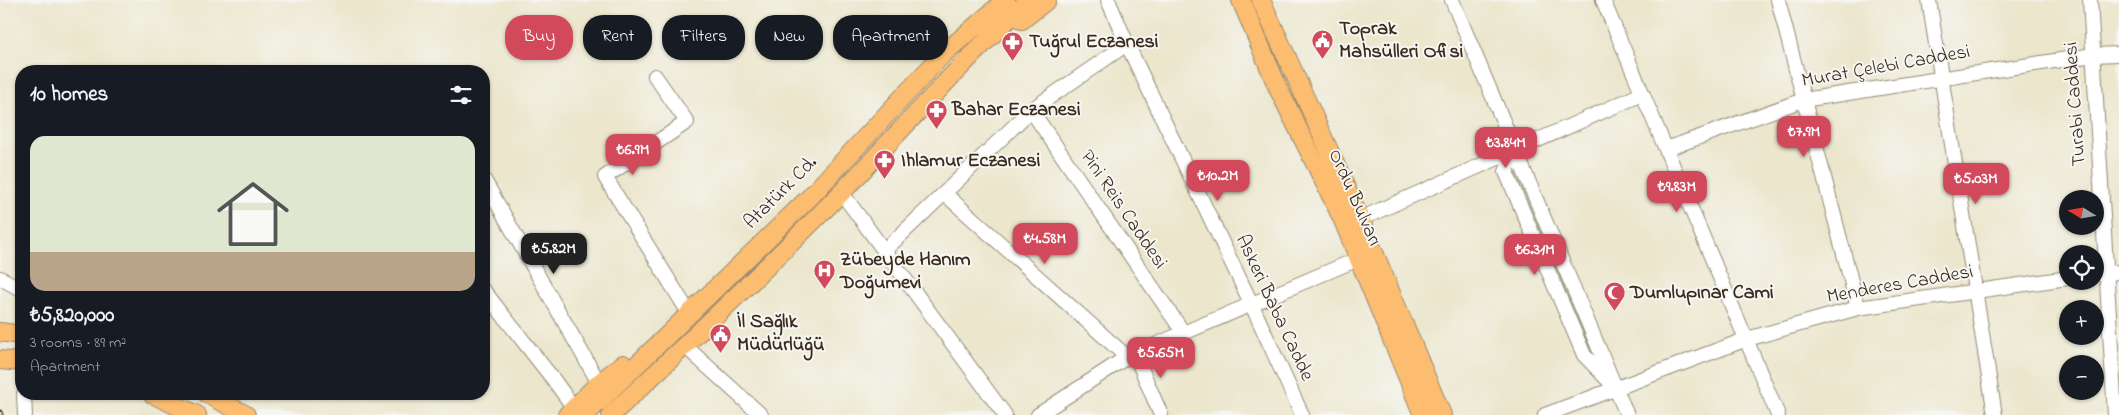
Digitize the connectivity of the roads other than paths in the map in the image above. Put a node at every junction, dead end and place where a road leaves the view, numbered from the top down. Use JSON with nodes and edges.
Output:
{"nodes":[{"id":1,"x":989,"y":0,"type":"edge"},
{"id":2,"x":1006,"y":0,"type":"edge"},
{"id":3,"x":1029,"y":0,"type":"edge"},
{"id":4,"x":1047,"y":0,"type":"edge"},
{"id":5,"x":1108,"y":0,"type":"edge"},
{"id":6,"x":1242,"y":0,"type":"edge"},
{"id":7,"x":1261,"y":0,"type":"edge"},
{"id":8,"x":1452,"y":0,"type":"edge"},
{"id":9,"x":1603,"y":0,"type":"edge"},
{"id":10,"x":1778,"y":0,"type":"edge"},
{"id":11,"x":1929,"y":0,"type":"edge"},
{"id":12,"x":2090,"y":0,"type":"edge"},
{"id":13,"x":1127,"y":44,"type":"junction"},
{"id":14,"x":948,"y":49,"type":"edge"},
{"id":15,"x":948,"y":51,"type":"edge"},
{"id":16,"x":2119,"y":54,"type":"edge"},
{"id":17,"x":2093,"y":55,"type":"junction"},
{"id":18,"x":938,"y":60,"type":"edge"},
{"id":19,"x":953,"y":75,"type":"junction"},
{"id":20,"x":655,"y":76,"type":"dead end"},
{"id":21,"x":1943,"y":77,"type":"junction"},
{"id":22,"x":1642,"y":94,"type":"junction"},
{"id":23,"x":1803,"y":100,"type":"junction"},
{"id":24,"x":1031,"y":110,"type":"junction"},
{"id":25,"x":1666,"y":149,"type":"junction"},
{"id":26,"x":1515,"y":150,"type":"junction"},
{"id":27,"x":490,"y":191,"type":"edge"},
{"id":28,"x":841,"y":192,"type":"junction"},
{"id":29,"x":945,"y":194,"type":"junction"},
{"id":30,"x":1360,"y":219,"type":"junction"},
{"id":31,"x":885,"y":250,"type":"junction"},
{"id":32,"x":1358,"y":259,"type":"junction"},
{"id":33,"x":2107,"y":273,"type":"edge"},
{"id":34,"x":0,"y":278,"type":"edge"},
{"id":35,"x":2059,"y":279,"type":"edge"},
{"id":36,"x":15,"y":286,"type":"edge"},
{"id":37,"x":1974,"y":292,"type":"junction"},
{"id":38,"x":490,"y":299,"type":"edge"},
{"id":39,"x":1251,"y":304,"type":"junction"},
{"id":40,"x":1858,"y":308,"type":"junction"},
{"id":41,"x":689,"y":313,"type":"junction"},
{"id":42,"x":0,"y":332,"type":"edge"},
{"id":43,"x":1183,"y":332,"type":"junction"},
{"id":44,"x":15,"y":334,"type":"edge"},
{"id":45,"x":1746,"y":339,"type":"junction"},
{"id":46,"x":684,"y":346,"type":"junction"},
{"id":47,"x":1131,"y":356,"type":"junction"},
{"id":48,"x":0,"y":360,"type":"edge"},
{"id":49,"x":15,"y":361,"type":"edge"},
{"id":50,"x":599,"y":383,"type":"junction"},
{"id":51,"x":1616,"y":387,"type":"junction"},
{"id":52,"x":24,"y":400,"type":"edge"},
{"id":53,"x":165,"y":400,"type":"edge"},
{"id":54,"x":218,"y":400,"type":"edge"},
{"id":55,"x":575,"y":413,"type":"edge"},
{"id":56,"x":25,"y":415,"type":"edge"},
{"id":57,"x":197,"y":415,"type":"edge"},
{"id":58,"x":246,"y":415,"type":"edge"},
{"id":59,"x":611,"y":415,"type":"edge"},
{"id":60,"x":625,"y":415,"type":"edge"},
{"id":61,"x":761,"y":415,"type":"edge"},
{"id":62,"x":1005,"y":415,"type":"edge"},
{"id":63,"x":1038,"y":415,"type":"edge"},
{"id":64,"x":1161,"y":415,"type":"edge"},
{"id":65,"x":1302,"y":415,"type":"edge"},
{"id":66,"x":1423,"y":415,"type":"edge"},
{"id":67,"x":1442,"y":415,"type":"edge"},
{"id":68,"x":1545,"y":415,"type":"edge"},
{"id":69,"x":1628,"y":415,"type":"edge"},
{"id":70,"x":1778,"y":415,"type":"edge"},
{"id":71,"x":1995,"y":415,"type":"edge"},
{"id":72,"x":2115,"y":415,"type":"edge"}],
"edges":[{"from":1,"to":14,"type":"main road"},
{"from":2,"to":15,"type":"main road","name":"Atatürk Cd."},
{"from":3,"to":19,"type":"main road","name":"Atatürk Cd."},
{"from":4,"to":19,"type":"main road"},
{"from":5,"to":13,"type":"street","name":"Askeri Baba Cadde"},
{"from":6,"to":32,"type":"main road","name":"Ordu Bulvarı"},
{"from":7,"to":30,"type":"main road","name":"Ordu Bulvarı"},
{"from":8,"to":26,"type":"street"},
{"from":9,"to":22,"type":"street"},
{"from":10,"to":23,"type":"street"},
{"from":11,"to":21,"type":"street"},
{"from":12,"to":17,"type":"street","name":"Turabi Caddesi"},
{"from":13,"to":24,"type":"street"},
{"from":13,"to":39,"type":"street","name":"Askeri Baba Cadde"},
{"from":16,"to":17,"type":"street","name":"Murat Çelebi Caddesi"},
{"from":17,"to":21,"type":"street","name":"Murat Çelebi Caddesi"},
{"from":17,"to":33,"type":"street","name":"Turabi Caddesi"},
{"from":18,"to":41,"type":"main road","name":"Atatürk Cd."},
{"from":19,"to":28,"type":"main road","name":"Atatürk Cd."},
{"from":20,"to":41,"type":"street"},
{"from":21,"to":23,"type":"street","name":"Murat Çelebi Caddesi"},
{"from":21,"to":37,"type":"street"},
{"from":22,"to":25,"type":"street"},
{"from":22,"to":26,"type":"street"},
{"from":23,"to":25,"type":"street","name":"Murat Çelebi Caddesi"},
{"from":23,"to":40,"type":"street"},
{"from":24,"to":29,"type":"street"},
{"from":24,"to":43,"type":"street","name":"Pini Reis Caddesi"},
{"from":25,"to":45,"type":"street"},
{"from":26,"to":30,"type":"street"},
{"from":26,"to":51,"type":"street"},
{"from":27,"to":50,"type":"street"},
{"from":28,"to":31,"type":"street"},
{"from":28,"to":46,"type":"main road","name":"Atatürk Cd."},
{"from":29,"to":31,"type":"street"},
{"from":29,"to":47,"type":"street"},
{"from":30,"to":67,"type":"main road","name":"Ordu Bulvarı"},
{"from":31,"to":62,"type":"street"},
{"from":32,"to":39,"type":"street"},
{"from":32,"to":66,"type":"main road","name":"Ordu Bulvarı"},
{"from":33,"to":72,"type":"street","name":"Turabi Caddesi"},
{"from":34,"to":36,"type":"street"},
{"from":35,"to":37,"type":"street","name":"Menderes Caddesi"},
{"from":37,"to":40,"type":"street","name":"Menderes Caddesi"},
{"from":37,"to":71,"type":"street"},
{"from":38,"to":55,"type":"street"},
{"from":39,"to":43,"type":"street"},
{"from":39,"to":65,"type":"street","name":"Askeri Baba Cadde"},
{"from":40,"to":45,"type":"street","name":"Menderes Caddesi"},
{"from":41,"to":50,"type":"main road"},
{"from":41,"to":55,"type":"main road","name":"Atatürk Cd."},
{"from":42,"to":44,"type":"main road"},
{"from":43,"to":47,"type":"street"},
{"from":45,"to":51,"type":"street","name":"Menderes Caddesi"},
{"from":45,"to":70,"type":"street"},
{"from":46,"to":59,"type":"main road","name":"Atatürk Cd."},
{"from":46,"to":60,"type":"main road"},
{"from":46,"to":61,"type":"street"},
{"from":47,"to":63,"type":"street"},
{"from":47,"to":64,"type":"street"},
{"from":48,"to":49,"type":"main road"},
{"from":50,"to":55,"type":"main road"},
{"from":51,"to":68,"type":"street","name":"Menderes Caddesi"},
{"from":51,"to":69,"type":"street"},
{"from":52,"to":56,"type":"street"},
{"from":53,"to":57,"type":"main road"},
{"from":54,"to":58,"type":"main road"}]}
